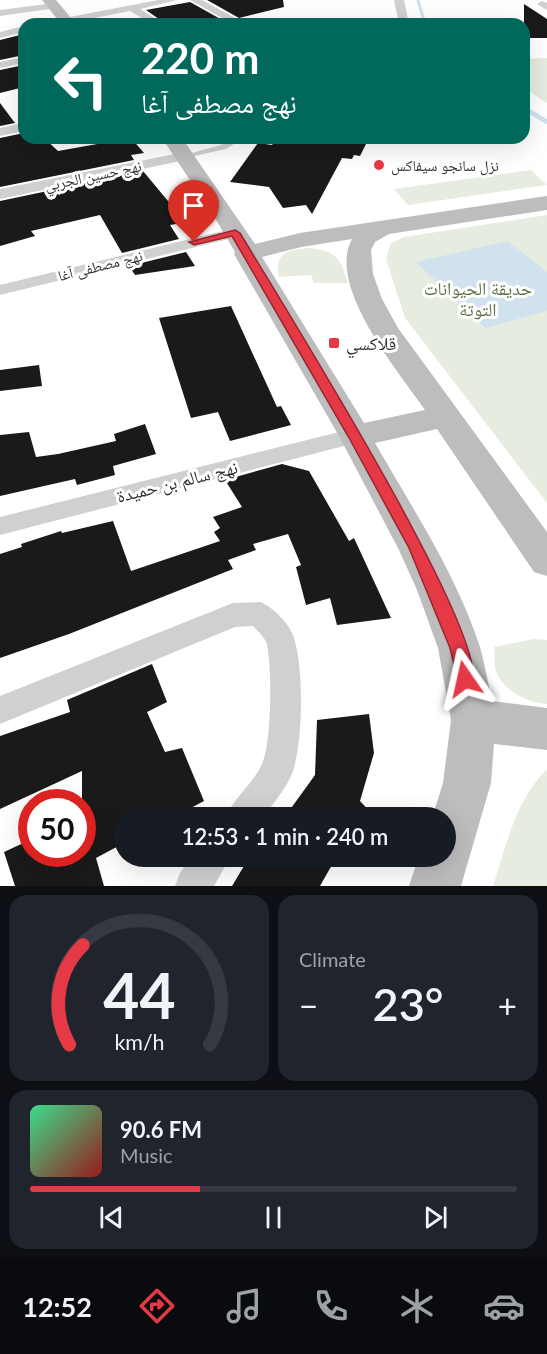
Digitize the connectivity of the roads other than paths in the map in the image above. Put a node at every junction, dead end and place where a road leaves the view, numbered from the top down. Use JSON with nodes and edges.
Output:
{"nodes":[{"id":1,"x":172,"y":0,"type":"edge"},
{"id":2,"x":195,"y":0,"type":"edge"},
{"id":3,"x":399,"y":0,"type":"edge"},
{"id":4,"x":156,"y":1,"type":"edge"},
{"id":5,"x":51,"y":3,"type":"edge"},
{"id":6,"x":131,"y":8,"type":"junction"},
{"id":7,"x":0,"y":13,"type":"edge"},
{"id":8,"x":64,"y":18,"type":"edge"},
{"id":9,"x":85,"y":18,"type":"edge"},
{"id":10,"x":148,"y":18,"type":"edge"},
{"id":11,"x":230,"y":18,"type":"edge"},
{"id":12,"x":403,"y":18,"type":"edge"},
{"id":13,"x":18,"y":30,"type":"edge"},
{"id":14,"x":0,"y":34,"type":"edge"},
{"id":15,"x":18,"y":61,"type":"edge"},
{"id":16,"x":0,"y":65,"type":"edge"},
{"id":17,"x":18,"y":128,"type":"edge"},
{"id":18,"x":0,"y":132,"type":"edge"},
{"id":19,"x":176,"y":144,"type":"edge"},
{"id":20,"x":228,"y":144,"type":"edge"},
{"id":21,"x":185,"y":156,"type":"junction"},
{"id":22,"x":0,"y":194,"type":"edge"},
{"id":23,"x":547,"y":203,"type":"edge"},
{"id":24,"x":382,"y":228,"type":"junction"},
{"id":25,"x":284,"y":242,"type":"junction"},
{"id":26,"x":242,"y":246,"type":"junction"},
{"id":27,"x":359,"y":264,"type":"junction"},
{"id":28,"x":0,"y":290,"type":"edge"},
{"id":29,"x":447,"y":416,"type":"junction"},
{"id":30,"x":355,"y":436,"type":"junction"},
{"id":31,"x":0,"y":526,"type":"edge"},
{"id":32,"x":547,"y":561,"type":"edge"},
{"id":33,"x":0,"y":710,"type":"edge"},
{"id":34,"x":474,"y":720,"type":"junction"},
{"id":35,"x":547,"y":729,"type":"edge"},
{"id":36,"x":250,"y":807,"type":"edge"},
{"id":37,"x":456,"y":820,"type":"edge"},
{"id":38,"x":206,"y":867,"type":"edge"},
{"id":39,"x":441,"y":867,"type":"edge"},
{"id":40,"x":193,"y":886,"type":"edge"},
{"id":41,"x":435,"y":886,"type":"edge"}],
"edges":[{"from":1,"to":4,"type":"street"},
{"from":2,"to":11,"type":"street"},
{"from":3,"to":12,"type":"street"},
{"from":4,"to":6,"type":"street"},
{"from":5,"to":7,"type":"street"},
{"from":5,"to":8,"type":"street"},
{"from":6,"to":9,"type":"street"},
{"from":6,"to":10,"type":"street"},
{"from":13,"to":14,"type":"street"},
{"from":15,"to":16,"type":"street"},
{"from":17,"to":18,"type":"street"},
{"from":19,"to":21,"type":"street"},
{"from":20,"to":21,"type":"lane"},
{"from":21,"to":22,"type":"street","name":"نهج حسين الجربي"},
{"from":21,"to":26,"type":"street"},
{"from":23,"to":24,"type":"street"},
{"from":24,"to":25,"type":"street"},
{"from":24,"to":27,"type":"street"},
{"from":25,"to":26,"type":"street"},
{"from":25,"to":26,"type":"street"},
{"from":25,"to":27,"type":"street"},
{"from":26,"to":28,"type":"street","name":"نهج مصطفى آغا"},
{"from":26,"to":30,"type":"street"},
{"from":27,"to":29,"type":"street"},
{"from":29,"to":30,"type":"street"},
{"from":29,"to":32,"type":"street"},
{"from":30,"to":31,"type":"street","name":"نهج سالم بن حميدة"},
{"from":30,"to":34,"type":"street"},
{"from":33,"to":36,"type":"street"},
{"from":34,"to":35,"type":"street"},
{"from":34,"to":37,"type":"street"},
{"from":38,"to":40,"type":"street"},
{"from":39,"to":41,"type":"street"}]}
